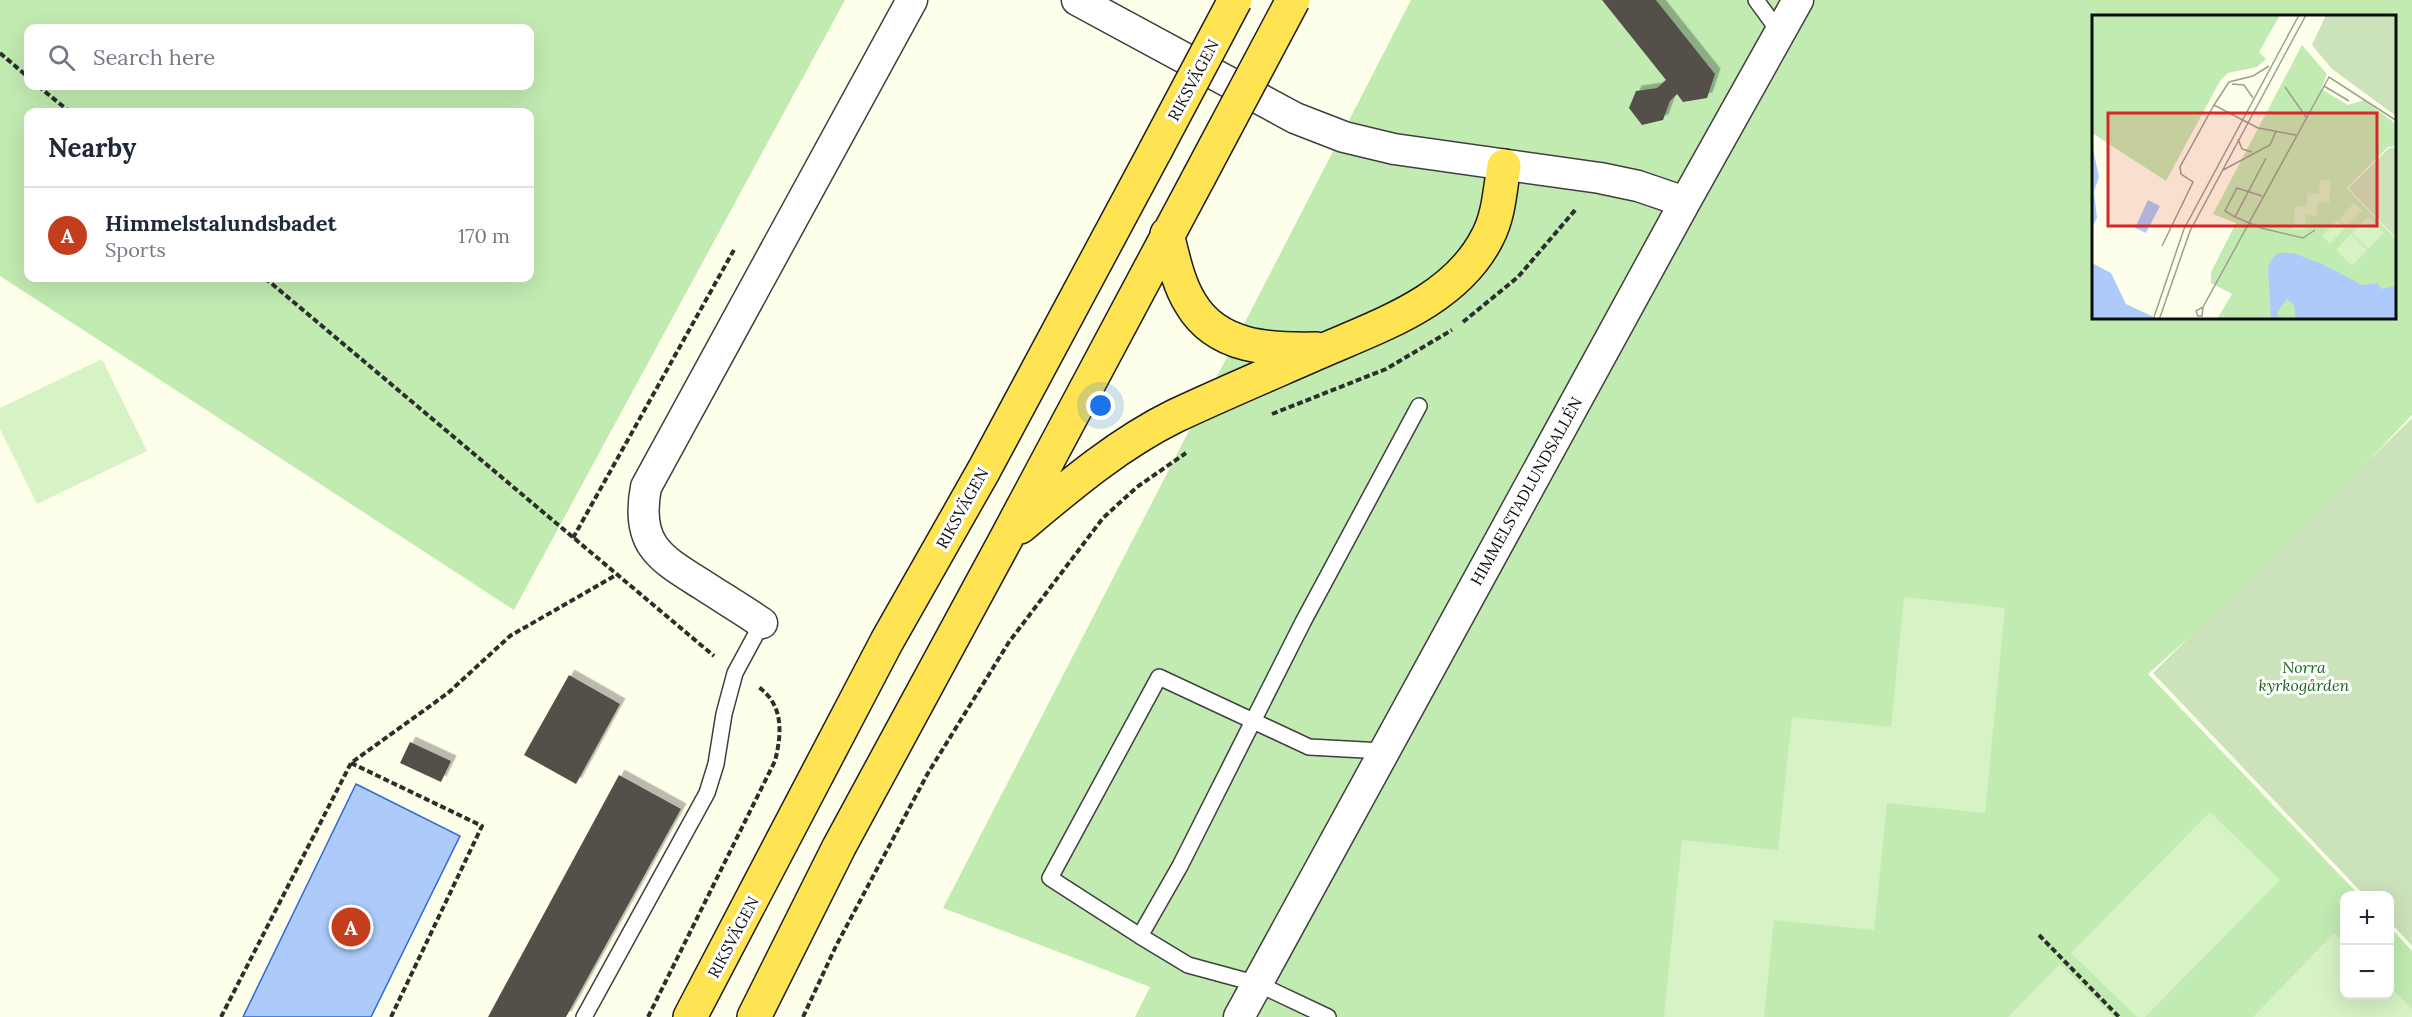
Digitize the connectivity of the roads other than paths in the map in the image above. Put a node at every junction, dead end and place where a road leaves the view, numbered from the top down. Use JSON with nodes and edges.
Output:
{"nodes":[{"id":1,"x":912,"y":0,"type":"edge"},
{"id":2,"x":1077,"y":0,"type":"edge"},
{"id":3,"x":1235,"y":0,"type":"edge"},
{"id":4,"x":1293,"y":0,"type":"edge"},
{"id":5,"x":1756,"y":0,"type":"edge"},
{"id":6,"x":1798,"y":0,"type":"edge"},
{"id":7,"x":1780,"y":33,"type":"junction"},
{"id":8,"x":1504,"y":166,"type":"junction"},
{"id":9,"x":1685,"y":202,"type":"junction"},
{"id":10,"x":1167,"y":234,"type":"junction"},
{"id":11,"x":1326,"y":349,"type":"junction"},
{"id":12,"x":1419,"y":406,"type":"dead end"},
{"id":13,"x":1008,"y":537,"type":"junction"},
{"id":14,"x":762,"y":623,"type":"joint"},
{"id":15,"x":1252,"y":722,"type":"junction"},
{"id":16,"x":1383,"y":751,"type":"junction"},
{"id":17,"x":1140,"y":936,"type":"junction"},
{"id":18,"x":1258,"y":984,"type":"junction"},
{"id":19,"x":584,"y":1017,"type":"edge"},
{"id":20,"x":690,"y":1017,"type":"edge"},
{"id":21,"x":754,"y":1017,"type":"edge"},
{"id":22,"x":1239,"y":1017,"type":"edge"},
{"id":23,"x":1328,"y":1017,"type":"edge"}],
"edges":[{"from":1,"to":14,"type":"street"},
{"from":2,"to":8,"type":"street"},
{"from":3,"to":20,"type":"highway","name":"RIKSVÄGEN","bridge":true},
{"from":4,"to":10,"type":"highway","bridge":true},
{"from":5,"to":7,"type":"lane"},
{"from":6,"to":7,"type":"street","name":"HIMMELSTADLUNDSALLÉN"},
{"from":7,"to":9,"type":"street","name":"HIMMELSTADLUNDSALLÉN"},
{"from":8,"to":9,"type":"street"},
{"from":8,"to":11,"type":"highway"},
{"from":9,"to":16,"type":"street","name":"HIMMELSTADLUNDSALLÉN"},
{"from":10,"to":11,"type":"highway"},
{"from":10,"to":13,"type":"highway"},
{"from":11,"to":13,"type":"highway"},
{"from":12,"to":15,"type":"lane"},
{"from":13,"to":21,"type":"highway"},
{"from":14,"to":19,"type":"lane"},
{"from":15,"to":16,"type":"lane"},
{"from":15,"to":17,"type":"lane"},
{"from":15,"to":17,"type":"lane"},
{"from":16,"to":18,"type":"street","name":"HIMMELSTADLUNDSALLÉN"},
{"from":17,"to":18,"type":"lane"},
{"from":18,"to":22,"type":"street","name":"HIMMELSTADLUNDSALLÉN"},
{"from":18,"to":23,"type":"lane"}]}
